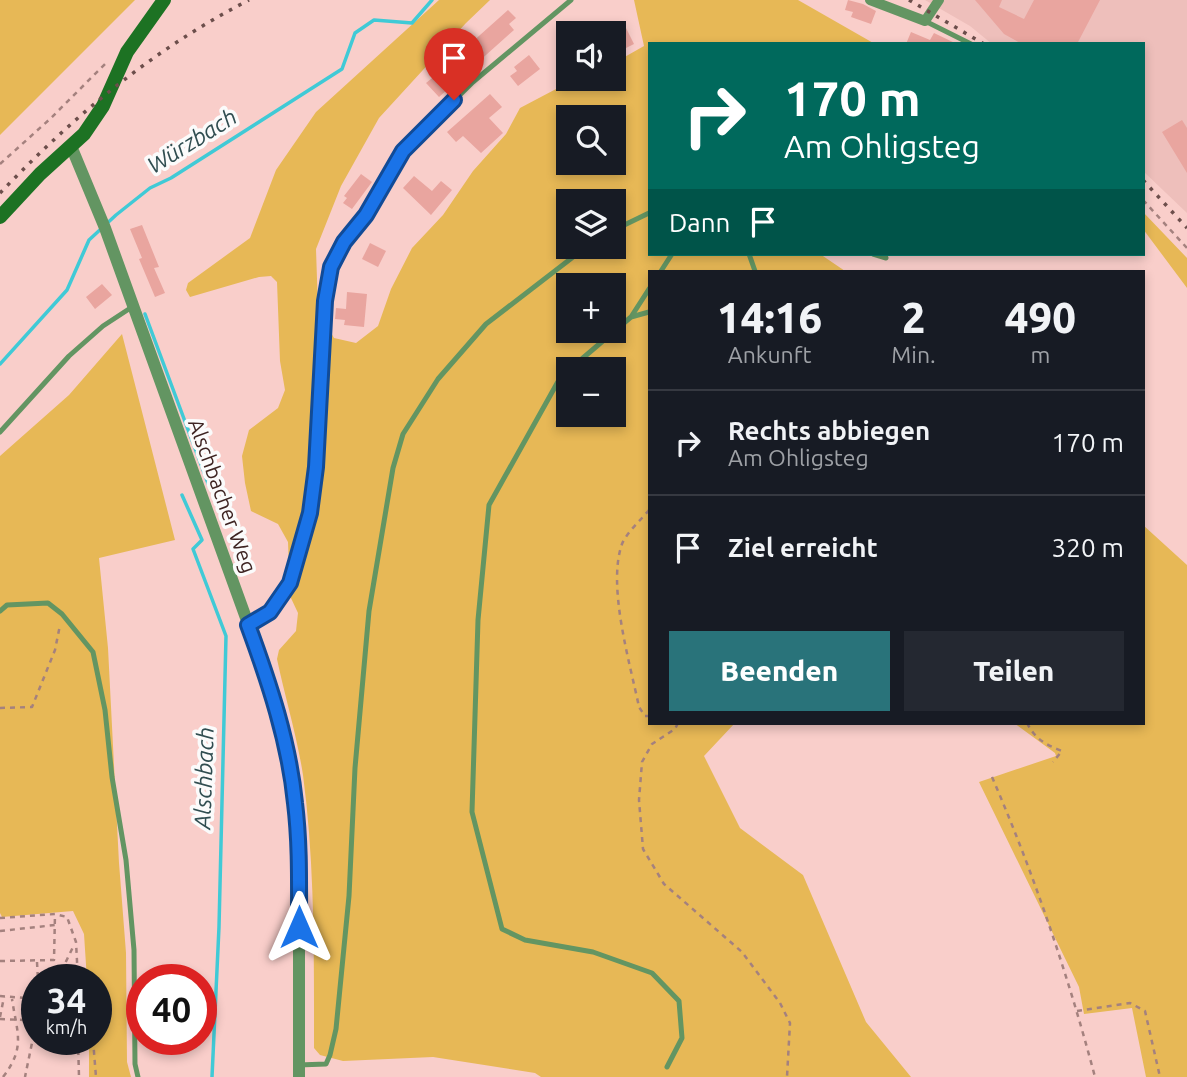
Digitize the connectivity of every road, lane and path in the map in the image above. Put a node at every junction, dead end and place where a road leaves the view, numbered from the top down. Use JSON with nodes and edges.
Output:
{"nodes":[{"id":1,"x":164,"y":0,"type":"edge"},
{"id":2,"x":571,"y":0,"type":"edge"},
{"id":3,"x":870,"y":0,"type":"edge"},
{"id":4,"x":939,"y":0,"type":"edge"},
{"id":5,"x":925,"y":21,"type":"junction"},
{"id":6,"x":967,"y":42,"type":"edge"},
{"id":7,"x":127,"y":52,"type":"junction"},
{"id":8,"x":71,"y":146,"type":"junction"},
{"id":9,"x":0,"y":164,"type":"edge"},
{"id":10,"x":1145,"y":202,"type":"edge"},
{"id":11,"x":648,"y":213,"type":"edge"},
{"id":12,"x":0,"y":217,"type":"edge"},
{"id":13,"x":626,"y":224,"type":"edge"},
{"id":14,"x":1187,"y":248,"type":"edge"},
{"id":15,"x":880,"y":256,"type":"edge"},
{"id":16,"x":886,"y":258,"type":"dead end"},
{"id":17,"x":570,"y":259,"type":"edge"},
{"id":18,"x":648,"y":291,"type":"edge"},
{"id":19,"x":133,"y":306,"type":"junction"},
{"id":20,"x":648,"y":312,"type":"edge"},
{"id":21,"x":631,"y":317,"type":"junction"},
{"id":22,"x":585,"y":357,"type":"edge"},
{"id":23,"x":556,"y":385,"type":"edge"},
{"id":24,"x":0,"y":432,"type":"edge"},
{"id":25,"x":648,"y":511,"type":"edge"},
{"id":26,"x":0,"y":611,"type":"edge"},
{"id":27,"x":62,"y":614,"type":"junction"},
{"id":28,"x":248,"y":625,"type":"junction"},
{"id":29,"x":0,"y":708,"type":"edge"},
{"id":30,"x":648,"y":716,"type":"edge"},
{"id":31,"x":677,"y":725,"type":"edge"},
{"id":32,"x":1028,"y":725,"type":"edge"},
{"id":33,"x":1054,"y":762,"type":"dead end"},
{"id":34,"x":992,"y":777,"type":"dead end"},
{"id":35,"x":55,"y":914,"type":"junction"},
{"id":36,"x":0,"y":918,"type":"edge"},
{"id":37,"x":55,"y":925,"type":"junction"},
{"id":38,"x":0,"y":931,"type":"edge"},
{"id":39,"x":76,"y":942,"type":"junction"},
{"id":40,"x":0,"y":961,"type":"edge"},
{"id":41,"x":37,"y":961,"type":"junction"},
{"id":42,"x":37,"y":964,"type":"edge"},
{"id":43,"x":65,"y":964,"type":"edge"},
{"id":44,"x":77,"y":964,"type":"edge"},
{"id":45,"x":2,"y":996,"type":"edge"},
{"id":46,"x":12,"y":999,"type":"junction"},
{"id":47,"x":21,"y":999,"type":"edge"},
{"id":48,"x":1077,"y":1011,"type":"junction"},
{"id":49,"x":0,"y":1018,"type":"edge"},
{"id":50,"x":21,"y":1020,"type":"edge"},
{"id":51,"x":16,"y":1021,"type":"junction"},
{"id":52,"x":30,"y":1055,"type":"edge"},
{"id":53,"x":78,"y":1055,"type":"edge"},
{"id":54,"x":94,"y":1055,"type":"edge"},
{"id":55,"x":667,"y":1067,"type":"dead end"},
{"id":56,"x":298,"y":1071,"type":"edge"},
{"id":57,"x":3,"y":1077,"type":"edge"},
{"id":58,"x":25,"y":1077,"type":"edge"},
{"id":59,"x":79,"y":1077,"type":"edge"},
{"id":60,"x":96,"y":1077,"type":"edge"},
{"id":61,"x":138,"y":1077,"type":"edge"},
{"id":62,"x":787,"y":1077,"type":"edge"},
{"id":63,"x":1095,"y":1077,"type":"edge"},
{"id":64,"x":1160,"y":1077,"type":"edge"}],
"edges":[{"from":1,"to":7,"type":"main road"},
{"from":2,"to":28,"type":"lane"},
{"from":3,"to":5,"type":"street"},
{"from":4,"to":5,"type":"street"},
{"from":5,"to":6,"type":"lane"},
{"from":7,"to":8,"type":"main road"},
{"from":7,"to":9,"type":"path"},
{"from":8,"to":12,"type":"main road"},
{"from":8,"to":19,"type":"street","name":"Alschbacher Weg"},
{"from":10,"to":14,"type":"path"},
{"from":11,"to":13,"type":"lane"},
{"from":15,"to":16,"type":"lane"},
{"from":17,"to":56,"type":"lane"},
{"from":18,"to":21,"type":"lane"},
{"from":19,"to":24,"type":"lane"},
{"from":19,"to":28,"type":"street","name":"Alschbacher Weg"},
{"from":20,"to":21,"type":"lane"},
{"from":21,"to":22,"type":"lane"},
{"from":23,"to":55,"type":"lane"},
{"from":25,"to":30,"type":"path"},
{"from":26,"to":27,"type":"lane"},
{"from":27,"to":29,"type":"path"},
{"from":27,"to":61,"type":"lane"},
{"from":28,"to":56,"type":"street","name":"Alschbacher Weg"},
{"from":31,"to":62,"type":"path"},
{"from":32,"to":33,"type":"path"},
{"from":34,"to":48,"type":"path"},
{"from":35,"to":36,"type":"path"},
{"from":35,"to":37,"type":"path"},
{"from":35,"to":39,"type":"path"},
{"from":37,"to":38,"type":"path"},
{"from":37,"to":41,"type":"path"},
{"from":39,"to":43,"type":"path"},
{"from":39,"to":44,"type":"path"},
{"from":40,"to":41,"type":"path"},
{"from":41,"to":42,"type":"path"},
{"from":45,"to":46,"type":"path"},
{"from":45,"to":49,"type":"path"},
{"from":46,"to":47,"type":"path"},
{"from":46,"to":51,"type":"path"},
{"from":48,"to":63,"type":"path"},
{"from":48,"to":64,"type":"path"},
{"from":49,"to":51,"type":"path"},
{"from":50,"to":51,"type":"path"},
{"from":51,"to":57,"type":"path"},
{"from":52,"to":58,"type":"path"},
{"from":53,"to":59,"type":"path"},
{"from":54,"to":60,"type":"path"}]}
